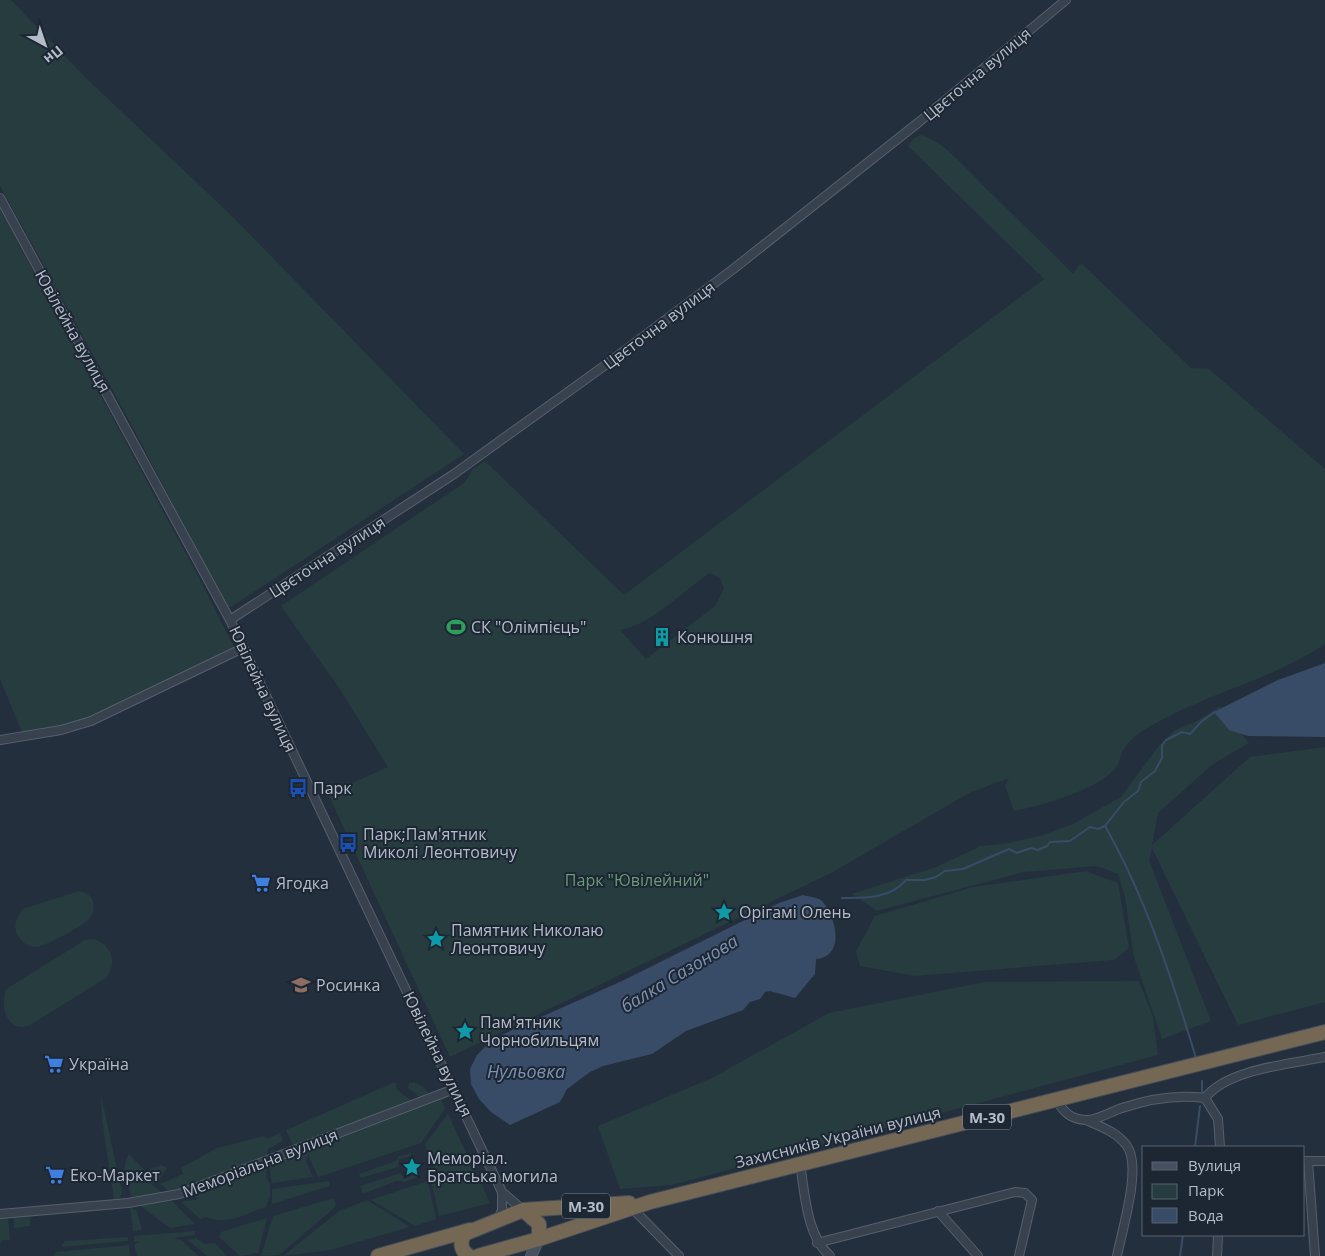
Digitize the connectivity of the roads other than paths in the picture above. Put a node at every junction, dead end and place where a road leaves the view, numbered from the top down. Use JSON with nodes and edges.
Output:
{"nodes":[{"id":1,"x":1066,"y":0,"type":"edge"},
{"id":2,"x":0,"y":198,"type":"edge"},
{"id":3,"x":230,"y":620,"type":"junction"},
{"id":4,"x":243,"y":648,"type":"junction"},
{"id":5,"x":0,"y":740,"type":"edge"},
{"id":6,"x":1325,"y":1032,"type":"edge"},
{"id":7,"x":1325,"y":1057,"type":"edge"},
{"id":8,"x":454,"y":1089,"type":"junction"},
{"id":9,"x":1205,"y":1098,"type":"junction"},
{"id":10,"x":1056,"y":1100,"type":"junction"},
{"id":11,"x":1088,"y":1121,"type":"junction"},
{"id":12,"x":1220,"y":1146,"type":"edge"},
{"id":13,"x":1306,"y":1161,"type":"edge"},
{"id":14,"x":1325,"y":1161,"type":"edge"},
{"id":15,"x":800,"y":1164,"type":"junction"},
{"id":16,"x":502,"y":1192,"type":"junction"},
{"id":17,"x":650,"y":1202,"type":"junction"},
{"id":18,"x":632,"y":1208,"type":"junction"},
{"id":19,"x":523,"y":1210,"type":"junction"},
{"id":20,"x":938,"y":1211,"type":"junction"},
{"id":21,"x":0,"y":1214,"type":"edge"},
{"id":22,"x":494,"y":1223,"type":"junction"},
{"id":23,"x":470,"y":1230,"type":"junction"},
{"id":24,"x":1218,"y":1236,"type":"edge"},
{"id":25,"x":818,"y":1243,"type":"junction"},
{"id":26,"x":532,"y":1251,"type":"edge"},
{"id":27,"x":378,"y":1256,"type":"edge"},
{"id":28,"x":469,"y":1256,"type":"edge"},
{"id":29,"x":478,"y":1256,"type":"edge"},
{"id":30,"x":680,"y":1256,"type":"edge"},
{"id":31,"x":830,"y":1256,"type":"edge"},
{"id":32,"x":978,"y":1256,"type":"edge"},
{"id":33,"x":1019,"y":1256,"type":"edge"},
{"id":34,"x":1117,"y":1256,"type":"edge"},
{"id":35,"x":1217,"y":1256,"type":"edge"},
{"id":36,"x":1315,"y":1256,"type":"edge"}],
"edges":[{"from":1,"to":3,"type":"street","name":"Цвєточна вулиця"},
{"from":2,"to":3,"type":"street","name":"Ювілейна вулиця"},
{"from":3,"to":4,"type":"street","name":"Ювілейна вулиця"},
{"from":4,"to":5,"type":"street"},
{"from":4,"to":8,"type":"street","name":"Ювілейна вулиця"},
{"from":6,"to":10,"type":"highway","name":"Захисників України вулиця","number":"М-30"},
{"from":7,"to":9,"type":"street"},
{"from":8,"to":16,"type":"street","name":"Ювілейна вулиця"},
{"from":8,"to":21,"type":"street","name":"Меморіальна вулиця"},
{"from":9,"to":11,"type":"street"},
{"from":9,"to":12,"type":"street"},
{"from":10,"to":11,"type":"street"},
{"from":10,"to":15,"type":"highway","name":"Захисників України вулиця","number":"М-30"},
{"from":11,"to":34,"type":"street"},
{"from":13,"to":14,"type":"street"},
{"from":13,"to":36,"type":"street"},
{"from":15,"to":17,"type":"highway","name":"Захисників України вулиця","number":"М-30"},
{"from":15,"to":25,"type":"street"},
{"from":16,"to":19,"type":"street","name":"Ювілейна вулиця"},
{"from":16,"to":22,"type":"street","name":"Ювілейна вулиця"},
{"from":17,"to":18,"type":"highway","name":"Захисників України вулиця","number":"М-30"},
{"from":17,"to":19,"type":"highway","name":"Захисників України вулиця","number":"М-30"},
{"from":18,"to":26,"type":"highway","name":"Захисників України вулиця","number":"М-30"},
{"from":18,"to":30,"type":"street"},
{"from":19,"to":22,"type":"highway","number":"М-30"},
{"from":19,"to":26,"type":"highway"},
{"from":20,"to":25,"type":"street"},
{"from":20,"to":32,"type":"street"},
{"from":20,"to":33,"type":"street"},
{"from":22,"to":23,"type":"highway","number":"М-30"},
{"from":23,"to":27,"type":"highway","number":"М-30"},
{"from":23,"to":28,"type":"highway"},
{"from":24,"to":35,"type":"street"},
{"from":25,"to":31,"type":"street"},
{"from":26,"to":29,"type":"highway","number":"М-30"}]}
